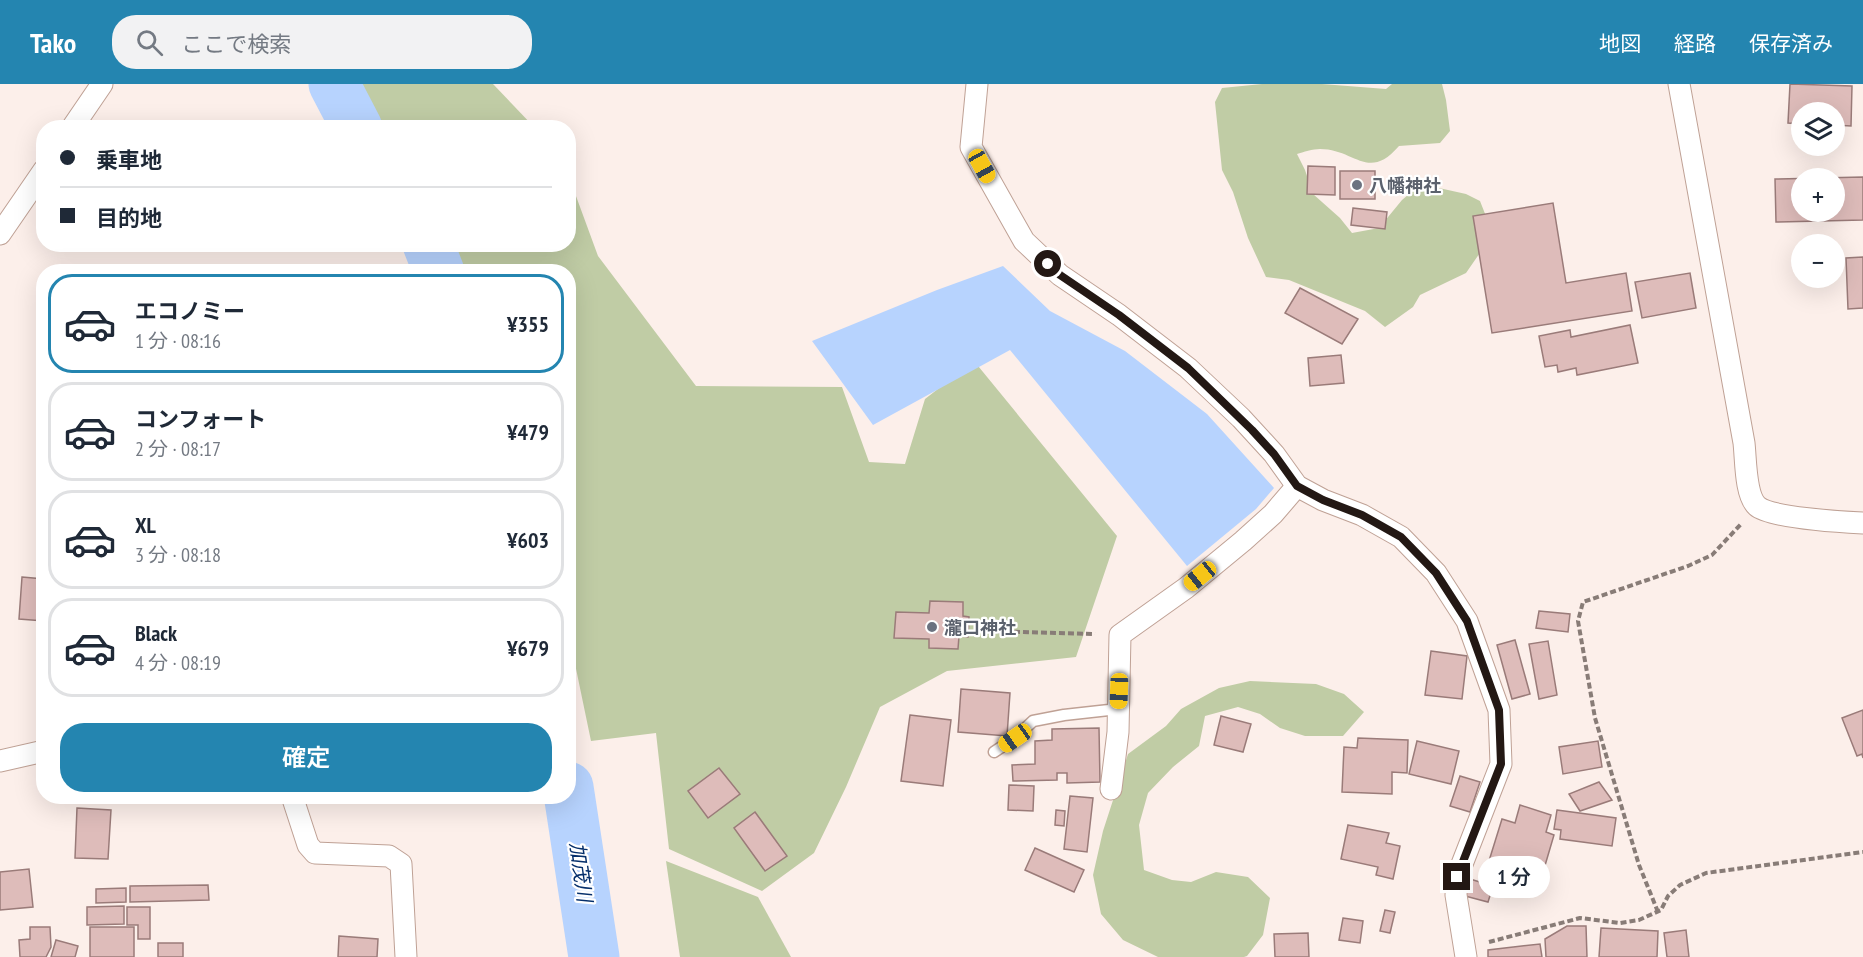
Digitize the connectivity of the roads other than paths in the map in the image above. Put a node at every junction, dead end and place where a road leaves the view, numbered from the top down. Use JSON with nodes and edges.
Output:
{"nodes":[{"id":1,"x":102,"y":84,"type":"edge"},
{"id":2,"x":977,"y":84,"type":"edge"},
{"id":3,"x":1679,"y":84,"type":"edge"},
{"id":4,"x":77,"y":120,"type":"edge"},
{"id":5,"x":36,"y":182,"type":"edge"},
{"id":6,"x":0,"y":234,"type":"edge"},
{"id":7,"x":1297,"y":486,"type":"junction"},
{"id":8,"x":1863,"y":523,"type":"edge"},
{"id":9,"x":1118,"y":710,"type":"junction"},
{"id":10,"x":994,"y":752,"type":"dead end"},
{"id":11,"x":36,"y":754,"type":"edge"},
{"id":12,"x":0,"y":761,"type":"edge"},
{"id":13,"x":1111,"y":789,"type":"dead end"},
{"id":14,"x":295,"y":804,"type":"edge"},
{"id":15,"x":1465,"y":953,"type":"edge"},
{"id":16,"x":406,"y":957,"type":"edge"}],
"edges":[{"from":1,"to":4,"type":"street"},
{"from":2,"to":7,"type":"street"},
{"from":3,"to":8,"type":"street"},
{"from":5,"to":6,"type":"street"},
{"from":7,"to":9,"type":"street"},
{"from":7,"to":15,"type":"street"},
{"from":9,"to":10,"type":"lane"},
{"from":9,"to":13,"type":"street"},
{"from":11,"to":12,"type":"street"},
{"from":14,"to":16,"type":"street"}]}
